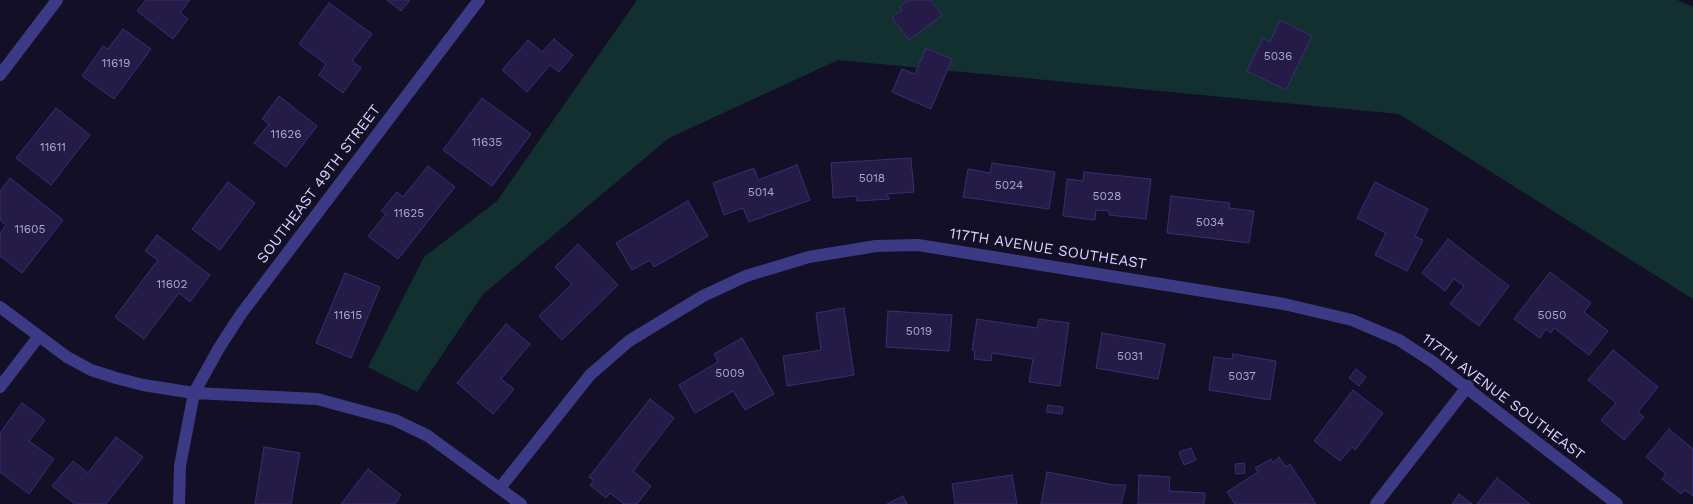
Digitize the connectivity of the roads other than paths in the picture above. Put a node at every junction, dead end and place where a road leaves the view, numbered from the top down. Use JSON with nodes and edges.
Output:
{"nodes":[{"id":1,"x":57,"y":0,"type":"edge"},
{"id":2,"x":479,"y":0,"type":"edge"},
{"id":3,"x":0,"y":75,"type":"edge"},
{"id":4,"x":0,"y":307,"type":"edge"},
{"id":5,"x":39,"y":336,"type":"junction"},
{"id":6,"x":1468,"y":386,"type":"junction"},
{"id":7,"x":0,"y":387,"type":"edge"},
{"id":8,"x":194,"y":393,"type":"junction"},
{"id":9,"x":500,"y":488,"type":"junction"},
{"id":10,"x":179,"y":504,"type":"edge"},
{"id":11,"x":521,"y":504,"type":"edge"},
{"id":12,"x":1376,"y":504,"type":"edge"},
{"id":13,"x":1617,"y":504,"type":"edge"}],
"edges":[{"from":1,"to":3,"type":"street"},
{"from":2,"to":8,"type":"street","name":"SOUTHEAST 49TH STREET"},
{"from":4,"to":5,"type":"street"},
{"from":5,"to":7,"type":"street"},
{"from":5,"to":8,"type":"street"},
{"from":6,"to":9,"type":"street","name":"117TH AVENUE SOUTHEAST"},
{"from":6,"to":12,"type":"street"},
{"from":6,"to":13,"type":"street","name":"117TH AVENUE SOUTHEAST"},
{"from":8,"to":9,"type":"street"},
{"from":8,"to":10,"type":"street","name":"SOUTHEAST 49TH STREET"},
{"from":9,"to":11,"type":"street"}]}
